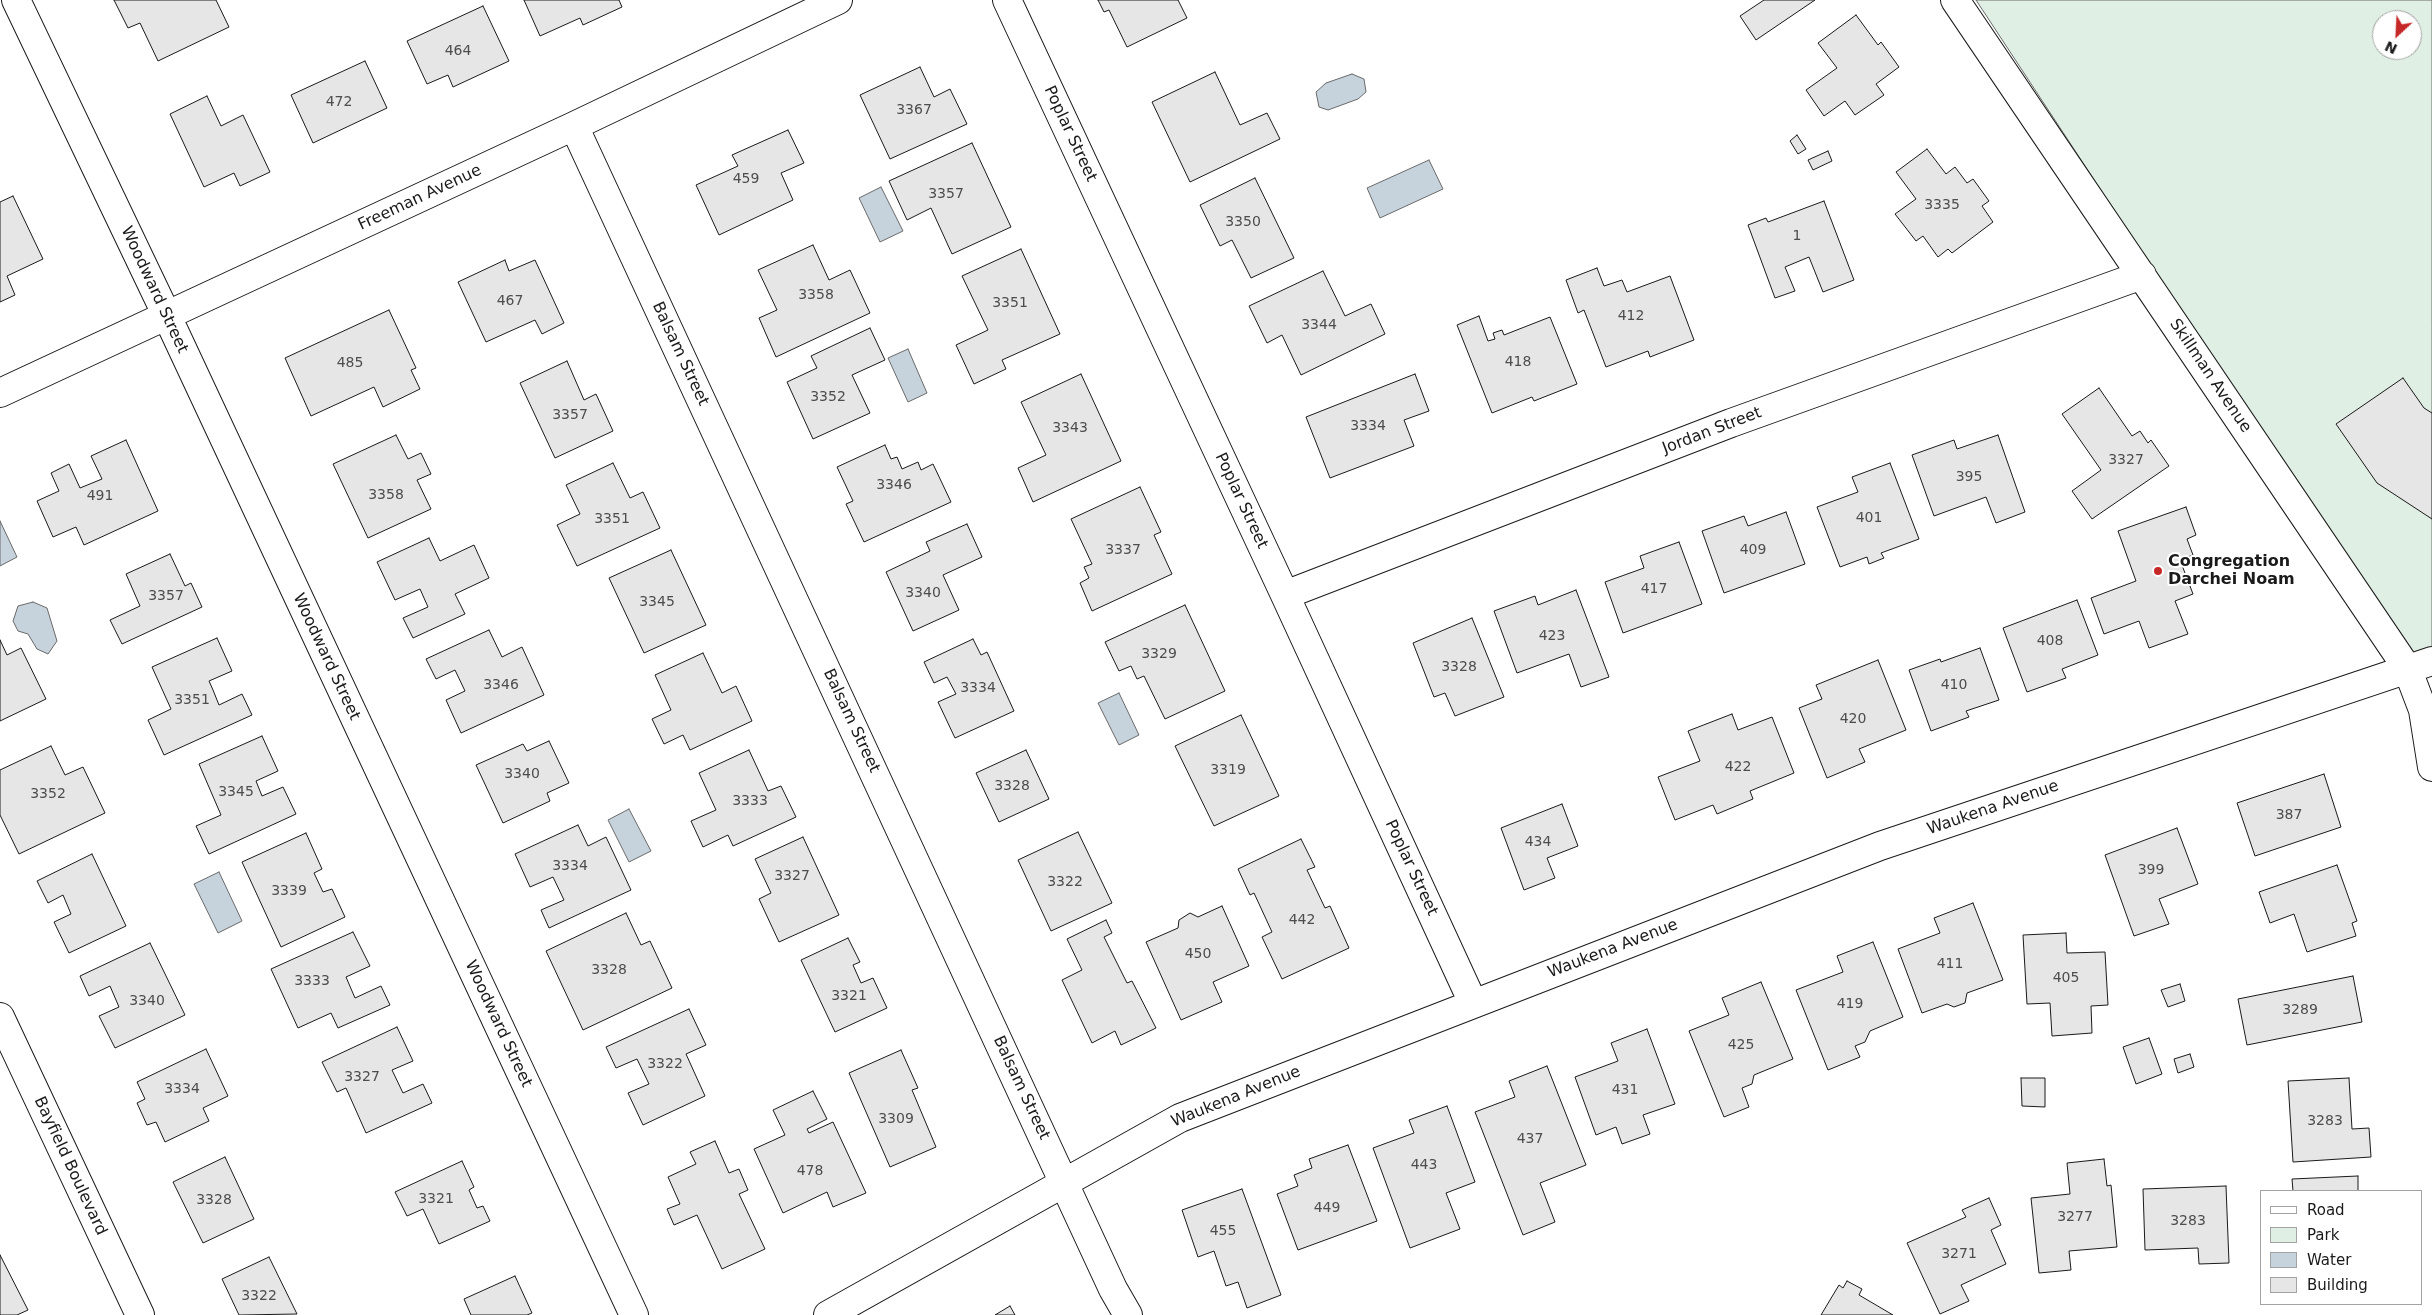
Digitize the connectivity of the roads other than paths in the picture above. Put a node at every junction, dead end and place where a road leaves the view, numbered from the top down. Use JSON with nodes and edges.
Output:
{"nodes":[{"id":1,"x":16,"y":0,"type":"edge"},
{"id":2,"x":838,"y":0,"type":"edge"},
{"id":3,"x":1008,"y":0,"type":"edge"},
{"id":4,"x":1956,"y":0,"type":"edge"},
{"id":5,"x":574,"y":126,"type":"junction"},
{"id":6,"x":2142,"y":275,"type":"junction"},
{"id":7,"x":166,"y":316,"type":"junction"},
{"id":8,"x":0,"y":393,"type":"edge"},
{"id":9,"x":1285,"y":595,"type":"junction"},
{"id":10,"x":2420,"y":665,"type":"edge"},
{"id":11,"x":2432,"y":767,"type":"edge"},
{"id":12,"x":1473,"y":1002,"type":"junction"},
{"id":13,"x":0,"y":1018,"type":"edge"},
{"id":14,"x":1065,"y":1181,"type":"junction"},
{"id":15,"x":140,"y":1315,"type":"edge"},
{"id":16,"x":634,"y":1315,"type":"edge"},
{"id":17,"x":828,"y":1315,"type":"edge"},
{"id":18,"x":1128,"y":1315,"type":"edge"}],
"edges":[{"from":1,"to":7,"type":"street","name":"Woodward Street"},
{"from":2,"to":5,"type":"street","name":"Freeman Avenue"},
{"from":3,"to":9,"type":"street","name":"Poplar Street"},
{"from":4,"to":6,"type":"street","name":"Skillman Avenue"},
{"from":5,"to":7,"type":"street","name":"Freeman Avenue"},
{"from":5,"to":14,"type":"street","name":"Balsam Street"},
{"from":6,"to":9,"type":"street","name":"Jordan Street"},
{"from":6,"to":10,"type":"street","name":"Skillman Avenue"},
{"from":7,"to":8,"type":"street","name":"Freeman Avenue"},
{"from":7,"to":16,"type":"street","name":"Woodward Street"},
{"from":9,"to":12,"type":"street","name":"Poplar Street"},
{"from":10,"to":11,"type":"street","name":"Skillman Avenue"},
{"from":10,"to":12,"type":"street","name":"Waukena Avenue"},
{"from":12,"to":14,"type":"street","name":"Waukena Avenue"},
{"from":13,"to":15,"type":"street","name":"Bayfield Boulevard"},
{"from":14,"to":17,"type":"street","name":"Waukena Avenue"},
{"from":14,"to":18,"type":"street","name":"Balsam Street"}]}
